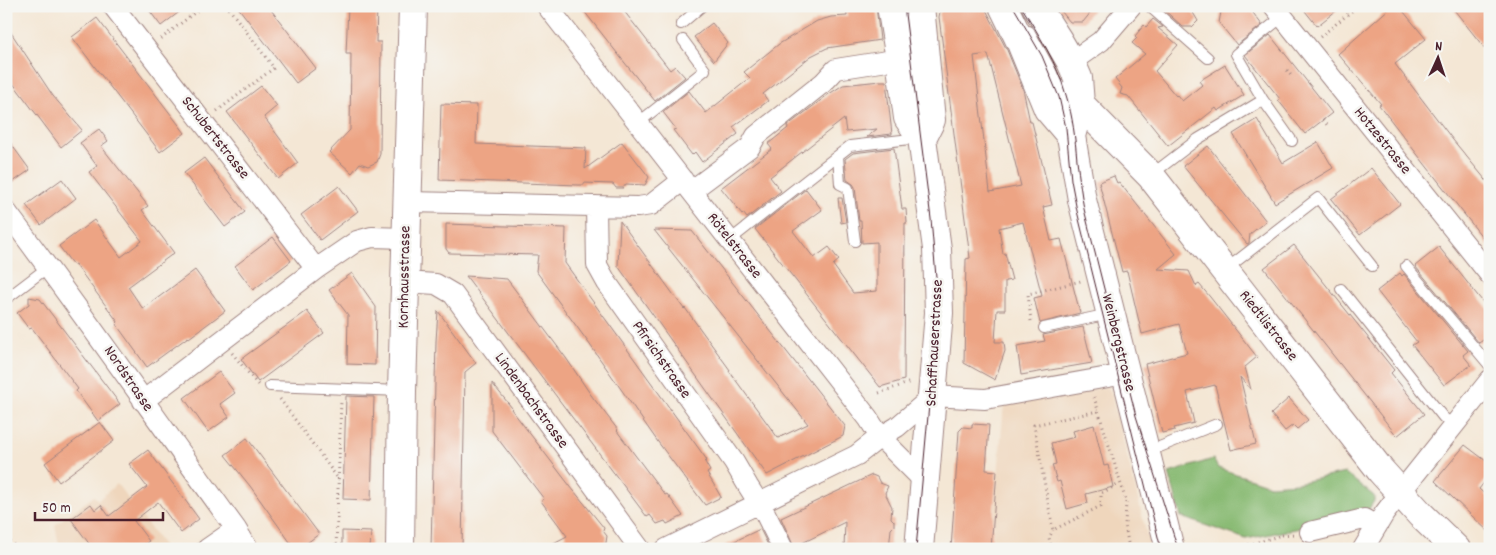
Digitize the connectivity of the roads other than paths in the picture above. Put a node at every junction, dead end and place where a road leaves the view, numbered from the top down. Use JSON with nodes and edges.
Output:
{"nodes":[{"id":1,"x":113,"y":6,"type":"edge"},
{"id":2,"x":413,"y":6,"type":"edge"},
{"id":3,"x":547,"y":6,"type":"edge"},
{"id":4,"x":702,"y":6,"type":"edge"},
{"id":5,"x":891,"y":6,"type":"edge"},
{"id":6,"x":920,"y":6,"type":"edge"},
{"id":7,"x":1131,"y":6,"type":"edge"},
{"id":8,"x":1150,"y":6,"type":"edge"},
{"id":9,"x":1021,"y":11,"type":"edge"},
{"id":10,"x":1278,"y":12,"type":"edge"},
{"id":11,"x":680,"y":24,"type":"dead end"},
{"id":12,"x":683,"y":40,"type":"dead end"},
{"id":13,"x":1208,"y":58,"type":"dead end"},
{"id":14,"x":900,"y":59,"type":"junction"},
{"id":15,"x":1061,"y":85,"type":"junction"},
{"id":16,"x":1263,"y":100,"type":"junction"},
{"id":17,"x":638,"y":123,"type":"junction"},
{"id":18,"x":921,"y":128,"type":"junction"},
{"id":19,"x":1071,"y":136,"type":"junction"},
{"id":20,"x":1292,"y":141,"type":"dead end"},
{"id":21,"x":838,"y":156,"type":"junction"},
{"id":22,"x":1150,"y":176,"type":"junction"},
{"id":23,"x":687,"y":185,"type":"junction"},
{"id":24,"x":407,"y":202,"type":"junction"},
{"id":25,"x":596,"y":206,"type":"junction"},
{"id":26,"x":6,"y":211,"type":"edge"},
{"id":27,"x":406,"y":238,"type":"junction"},
{"id":28,"x":730,"y":240,"type":"junction"},
{"id":29,"x":855,"y":242,"type":"dead end"},
{"id":30,"x":1372,"y":266,"type":"dead end"},
{"id":31,"x":1406,"y":266,"type":"dead end"},
{"id":32,"x":48,"y":267,"type":"junction"},
{"id":33,"x":316,"y":269,"type":"junction"},
{"id":34,"x":1224,"y":271,"type":"junction"},
{"id":35,"x":1490,"y":275,"type":"edge"},
{"id":36,"x":405,"y":282,"type":"junction"},
{"id":37,"x":1341,"y":289,"type":"dead end"},
{"id":38,"x":6,"y":299,"type":"edge"},
{"id":39,"x":1110,"y":313,"type":"junction"},
{"id":40,"x":1044,"y":328,"type":"dead end"},
{"id":41,"x":1490,"y":366,"type":"edge"},
{"id":42,"x":1125,"y":374,"type":"junction"},
{"id":43,"x":1490,"y":380,"type":"edge"},
{"id":44,"x":270,"y":386,"type":"road end"},
{"id":45,"x":402,"y":391,"type":"junction"},
{"id":46,"x":933,"y":396,"type":"junction"},
{"id":47,"x":143,"y":401,"type":"junction"},
{"id":48,"x":1217,"y":424,"type":"dead end"},
{"id":49,"x":1453,"y":426,"type":"junction"},
{"id":50,"x":880,"y":437,"type":"junction"},
{"id":51,"x":1146,"y":452,"type":"junction"},
{"id":52,"x":925,"y":482,"type":"junction"},
{"id":53,"x":1400,"y":493,"type":"junction"},
{"id":54,"x":759,"y":504,"type":"junction"},
{"id":55,"x":1377,"y":526,"type":"junction"},
{"id":56,"x":236,"y":529,"type":"junction"},
{"id":57,"x":1314,"y":538,"type":"road end"},
{"id":58,"x":207,"y":549,"type":"edge"},
{"id":59,"x":248,"y":549,"type":"edge"},
{"id":60,"x":400,"y":549,"type":"edge"},
{"id":61,"x":640,"y":549,"type":"edge"},
{"id":62,"x":666,"y":549,"type":"edge"},
{"id":63,"x":783,"y":549,"type":"edge"},
{"id":64,"x":920,"y":549,"type":"edge"},
{"id":65,"x":1170,"y":549,"type":"edge"},
{"id":66,"x":1363,"y":549,"type":"edge"},
{"id":67,"x":1456,"y":549,"type":"edge"}],
"edges":[{"from":1,"to":33,"type":"street","name":"Schubertstrasse"},
{"from":2,"to":24,"type":"street","name":"Kornhausstrasse"},
{"from":3,"to":17,"type":"street","name":"Rötelstrasse"},
{"from":4,"to":11,"type":"lane"},
{"from":5,"to":14,"type":"street","name":"Schaffhauserstrasse"},
{"from":6,"to":18,"type":"street","name":"Schaffhauserstrasse"},
{"from":7,"to":15,"type":"street"},
{"from":8,"to":13,"type":"lane"},
{"from":9,"to":15,"type":"street","name":"Weinbergstrasse"},
{"from":9,"to":15,"type":"street","name":"Weinbergstrasse"},
{"from":10,"to":16,"type":"lane"},
{"from":10,"to":35,"type":"street","name":"Hotzestrasse"},
{"from":12,"to":17,"type":"lane"},
{"from":14,"to":18,"type":"street","name":"Schaffhauserstrasse"},
{"from":14,"to":23,"type":"street"},
{"from":15,"to":19,"type":"street","name":"Weinbergstrasse"},
{"from":15,"to":19,"type":"street","name":"Weinbergstrasse"},
{"from":15,"to":22,"type":"street","name":"Riedtlistrasse"},
{"from":16,"to":20,"type":"lane"},
{"from":16,"to":22,"type":"lane"},
{"from":17,"to":23,"type":"street","name":"Rötelstrasse"},
{"from":18,"to":21,"type":"lane"},
{"from":18,"to":46,"type":"street","name":"Schaffhauserstrasse"},
{"from":19,"to":39,"type":"street","name":"Weinbergstrasse"},
{"from":21,"to":28,"type":"lane"},
{"from":21,"to":29,"type":"lane"},
{"from":22,"to":34,"type":"street","name":"Riedtlistrasse"},
{"from":23,"to":25,"type":"street"},
{"from":23,"to":28,"type":"street","name":"Rötelstrasse"},
{"from":24,"to":25,"type":"street"},
{"from":24,"to":27,"type":"street","name":"Kornhausstrasse"},
{"from":25,"to":54,"type":"street","name":"Pfirsichstrasse"},
{"from":26,"to":32,"type":"street","name":"Nordstrasse"},
{"from":27,"to":33,"type":"street"},
{"from":27,"to":36,"type":"street","name":"Kornhausstrasse"},
{"from":28,"to":50,"type":"street","name":"Rötelstrasse"},
{"from":30,"to":34,"type":"lane"},
{"from":31,"to":41,"type":"lane"},
{"from":32,"to":38,"type":"lane"},
{"from":32,"to":47,"type":"street","name":"Nordstrasse"},
{"from":33,"to":47,"type":"street"},
{"from":34,"to":53,"type":"street","name":"Riedtlistrasse"},
{"from":36,"to":45,"type":"street","name":"Kornhausstrasse"},
{"from":36,"to":61,"type":"street","name":"Lindenbachstrasse"},
{"from":37,"to":49,"type":"lane"},
{"from":39,"to":40,"type":"lane"},
{"from":39,"to":42,"type":"street","name":"Weinbergstrasse"},
{"from":42,"to":46,"type":"street"},
{"from":42,"to":51,"type":"street","name":"Weinbergstrasse"},
{"from":43,"to":49,"type":"street"},
{"from":44,"to":45,"type":"lane"},
{"from":45,"to":60,"type":"street","name":"Kornhausstrasse"},
{"from":46,"to":50,"type":"street"},
{"from":46,"to":52,"type":"street","name":"Schaffhauserstrasse"},
{"from":47,"to":56,"type":"street","name":"Nordstrasse"},
{"from":48,"to":51,"type":"lane"},
{"from":49,"to":53,"type":"street"},
{"from":50,"to":52,"type":"street","name":"Rötelstrasse"},
{"from":50,"to":54,"type":"street"},
{"from":51,"to":65,"type":"street","name":"Weinbergstrasse"},
{"from":52,"to":64,"type":"street","name":"Schaffhauserstrasse"},
{"from":53,"to":55,"type":"street"},
{"from":53,"to":67,"type":"street","name":"Riedtlistrasse"},
{"from":54,"to":62,"type":"street"},
{"from":54,"to":63,"type":"street","name":"Pfirsichstrasse"},
{"from":55,"to":57,"type":"street"},
{"from":55,"to":66,"type":"street"},
{"from":56,"to":58,"type":"street"},
{"from":56,"to":59,"type":"street","name":"Nordstrasse"}]}
